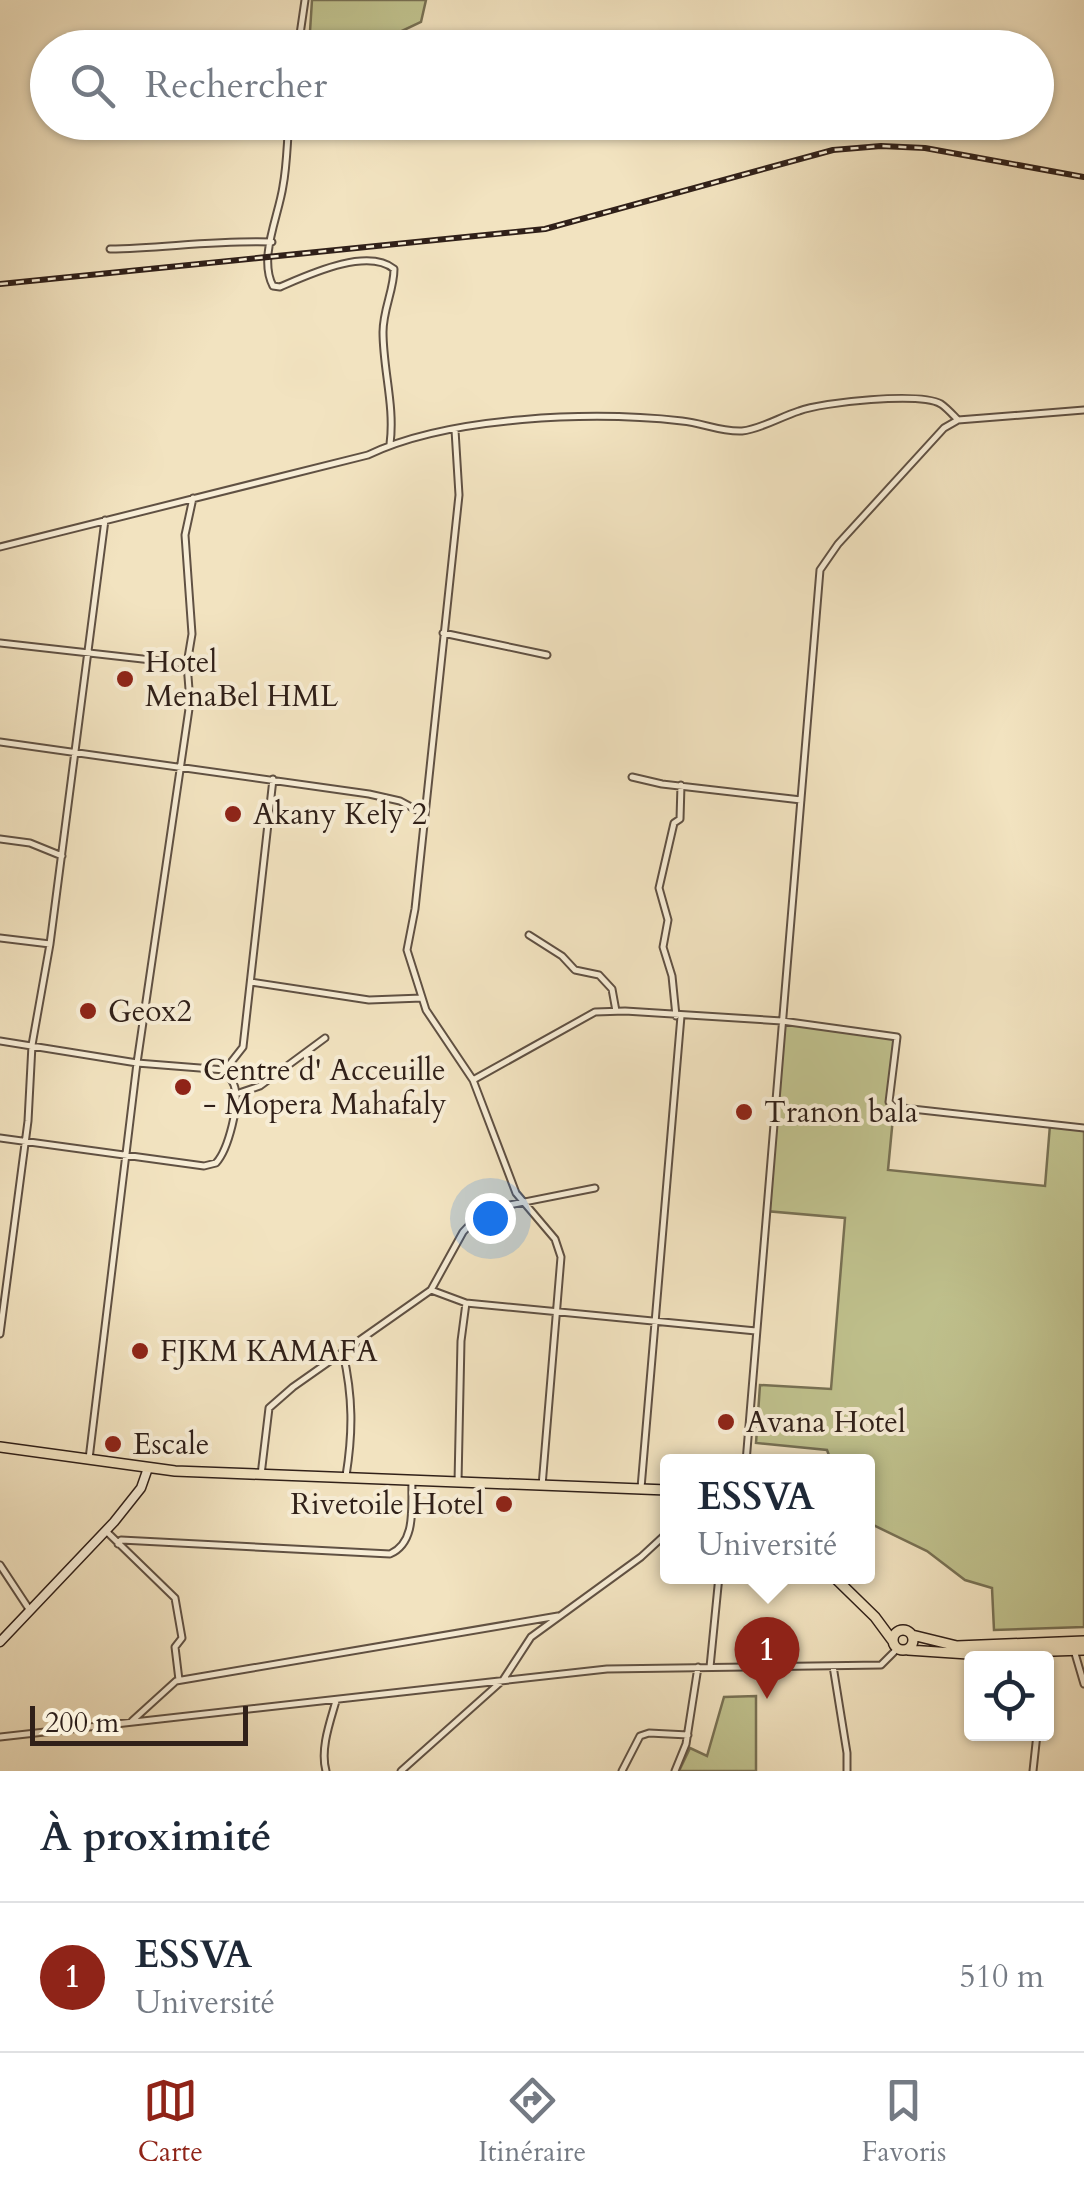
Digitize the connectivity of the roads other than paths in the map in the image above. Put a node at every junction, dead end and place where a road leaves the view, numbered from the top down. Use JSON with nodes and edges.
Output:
{"nodes":[{"id":1,"x":305,"y":0,"type":"edge"},
{"id":2,"x":301,"y":30,"type":"edge"},
{"id":3,"x":288,"y":140,"type":"edge"},
{"id":4,"x":272,"y":242,"type":"junction"},
{"id":5,"x":110,"y":249,"type":"dead end"},
{"id":6,"x":1084,"y":410,"type":"edge"},
{"id":7,"x":958,"y":420,"type":"junction"},
{"id":8,"x":455,"y":430,"type":"junction"},
{"id":9,"x":390,"y":444,"type":"junction"},
{"id":10,"x":193,"y":498,"type":"junction"},
{"id":11,"x":105,"y":520,"type":"junction"},
{"id":12,"x":0,"y":547,"type":"edge"},
{"id":13,"x":442,"y":633,"type":"junction"},
{"id":14,"x":0,"y":643,"type":"edge"},
{"id":15,"x":89,"y":655,"type":"junction"},
{"id":16,"x":547,"y":655,"type":"dead end"},
{"id":17,"x":187,"y":664,"type":"junction"},
{"id":18,"x":0,"y":742,"type":"edge"},
{"id":19,"x":75,"y":753,"type":"junction"},
{"id":20,"x":182,"y":768,"type":"junction"},
{"id":21,"x":632,"y":777,"type":"dead end"},
{"id":22,"x":273,"y":780,"type":"junction"},
{"id":23,"x":681,"y":785,"type":"junction"},
{"id":24,"x":801,"y":800,"type":"junction"},
{"id":25,"x":424,"y":814,"type":"junction"},
{"id":26,"x":0,"y":839,"type":"edge"},
{"id":27,"x":62,"y":856,"type":"junction"},
{"id":28,"x":529,"y":935,"type":"dead end"},
{"id":29,"x":0,"y":938,"type":"edge"},
{"id":30,"x":50,"y":944,"type":"junction"},
{"id":31,"x":251,"y":982,"type":"junction"},
{"id":32,"x":422,"y":998,"type":"junction"},
{"id":33,"x":616,"y":1011,"type":"junction"},
{"id":34,"x":678,"y":1016,"type":"junction"},
{"id":35,"x":782,"y":1021,"type":"junction"},
{"id":36,"x":326,"y":1038,"type":"dead end"},
{"id":37,"x":0,"y":1041,"type":"edge"},
{"id":38,"x":32,"y":1045,"type":"junction"},
{"id":39,"x":137,"y":1063,"type":"junction"},
{"id":40,"x":225,"y":1070,"type":"junction"},
{"id":41,"x":473,"y":1080,"type":"junction"},
{"id":42,"x":236,"y":1094,"type":"junction"},
{"id":43,"x":1084,"y":1128,"type":"edge"},
{"id":44,"x":0,"y":1138,"type":"edge"},
{"id":45,"x":24,"y":1142,"type":"junction"},
{"id":46,"x":127,"y":1155,"type":"junction"},
{"id":47,"x":596,"y":1188,"type":"dead end"},
{"id":48,"x":524,"y":1200,"type":"junction"},
{"id":49,"x":0,"y":1232,"type":"edge"},
{"id":50,"x":13,"y":1234,"type":"junction"},
{"id":51,"x":431,"y":1290,"type":"junction"},
{"id":52,"x":466,"y":1303,"type":"junction"},
{"id":53,"x":558,"y":1312,"type":"junction"},
{"id":54,"x":653,"y":1321,"type":"junction"},
{"id":55,"x":756,"y":1331,"type":"junction"},
{"id":56,"x":0,"y":1333,"type":"edge"},
{"id":57,"x":342,"y":1352,"type":"junction"},
{"id":58,"x":0,"y":1446,"type":"edge"},
{"id":59,"x":747,"y":1454,"type":"edge"},
{"id":60,"x":89,"y":1460,"type":"junction"},
{"id":61,"x":148,"y":1468,"type":"junction"},
{"id":62,"x":261,"y":1476,"type":"junction"},
{"id":63,"x":345,"y":1478,"type":"junction"},
{"id":64,"x":412,"y":1481,"type":"junction"},
{"id":65,"x":458,"y":1482,"type":"junction"},
{"id":66,"x":542,"y":1486,"type":"junction"},
{"id":67,"x":640,"y":1488,"type":"junction"},
{"id":68,"x":660,"y":1489,"type":"edge"},
{"id":69,"x":106,"y":1531,"type":"junction"},
{"id":70,"x":660,"y":1539,"type":"edge"},
{"id":71,"x":118,"y":1544,"type":"junction"},
{"id":72,"x":0,"y":1564,"type":"edge"},
{"id":73,"x":718,"y":1584,"type":"edge"},
{"id":74,"x":841,"y":1584,"type":"edge"},
{"id":75,"x":29,"y":1609,"type":"junction"},
{"id":76,"x":558,"y":1616,"type":"junction"},
{"id":77,"x":875,"y":1617,"type":"junction"},
{"id":78,"x":900,"y":1630,"type":"junction"},
{"id":79,"x":912,"y":1635,"type":"junction"},
{"id":80,"x":0,"y":1642,"type":"edge"},
{"id":81,"x":1084,"y":1642,"type":"edge"},
{"id":82,"x":899,"y":1646,"type":"junction"},
{"id":83,"x":1079,"y":1650,"type":"edge"},
{"id":84,"x":1054,"y":1652,"type":"edge"},
{"id":85,"x":964,"y":1654,"type":"edge"},
{"id":86,"x":833,"y":1666,"type":"junction"},
{"id":87,"x":698,"y":1667,"type":"junction"},
{"id":88,"x":710,"y":1667,"type":"junction"},
{"id":89,"x":178,"y":1680,"type":"junction"},
{"id":90,"x":503,"y":1680,"type":"junction"},
{"id":91,"x":1084,"y":1684,"type":"edge"},
{"id":92,"x":336,"y":1700,"type":"junction"},
{"id":93,"x":130,"y":1723,"type":"junction"},
{"id":94,"x":688,"y":1735,"type":"junction"},
{"id":95,"x":0,"y":1737,"type":"edge"},
{"id":96,"x":1036,"y":1741,"type":"edge"},
{"id":97,"x":326,"y":1771,"type":"edge"},
{"id":98,"x":402,"y":1771,"type":"edge"},
{"id":99,"x":622,"y":1771,"type":"edge"},
{"id":100,"x":675,"y":1771,"type":"edge"},
{"id":101,"x":847,"y":1771,"type":"edge"},
{"id":102,"x":1033,"y":1771,"type":"edge"}],
"edges":[{"from":1,"to":2,"type":"street"},
{"from":3,"to":4,"type":"street"},
{"from":4,"to":5,"type":"street"},
{"from":4,"to":9,"type":"street"},
{"from":6,"to":7,"type":"street"},
{"from":7,"to":8,"type":"street"},
{"from":7,"to":24,"type":"street"},
{"from":8,"to":9,"type":"street"},
{"from":8,"to":13,"type":"street"},
{"from":9,"to":10,"type":"street"},
{"from":10,"to":11,"type":"street"},
{"from":10,"to":17,"type":"street"},
{"from":11,"to":12,"type":"street"},
{"from":11,"to":15,"type":"street"},
{"from":13,"to":16,"type":"street"},
{"from":13,"to":25,"type":"street"},
{"from":14,"to":15,"type":"street"},
{"from":15,"to":17,"type":"street"},
{"from":15,"to":19,"type":"street"},
{"from":17,"to":20,"type":"street"},
{"from":18,"to":19,"type":"street"},
{"from":19,"to":20,"type":"street"},
{"from":19,"to":27,"type":"street"},
{"from":20,"to":22,"type":"street"},
{"from":20,"to":39,"type":"street"},
{"from":21,"to":23,"type":"street"},
{"from":22,"to":25,"type":"street"},
{"from":22,"to":31,"type":"street"},
{"from":23,"to":24,"type":"street"},
{"from":23,"to":34,"type":"street"},
{"from":24,"to":35,"type":"street"},
{"from":25,"to":32,"type":"street"},
{"from":26,"to":27,"type":"street"},
{"from":27,"to":30,"type":"street"},
{"from":28,"to":33,"type":"street"},
{"from":29,"to":30,"type":"street"},
{"from":30,"to":38,"type":"street"},
{"from":31,"to":32,"type":"street"},
{"from":31,"to":40,"type":"street"},
{"from":32,"to":41,"type":"street"},
{"from":33,"to":34,"type":"street"},
{"from":33,"to":41,"type":"street"},
{"from":34,"to":35,"type":"street"},
{"from":34,"to":54,"type":"street"},
{"from":35,"to":43,"type":"street"},
{"from":35,"to":55,"type":"street"},
{"from":36,"to":42,"type":"street"},
{"from":37,"to":38,"type":"street"},
{"from":38,"to":39,"type":"street"},
{"from":38,"to":45,"type":"street"},
{"from":39,"to":40,"type":"street"},
{"from":39,"to":46,"type":"street"},
{"from":40,"to":42,"type":"street"},
{"from":41,"to":48,"type":"street"},
{"from":42,"to":46,"type":"street"},
{"from":44,"to":45,"type":"street"},
{"from":45,"to":46,"type":"street"},
{"from":45,"to":50,"type":"street"},
{"from":46,"to":60,"type":"street"},
{"from":47,"to":48,"type":"street"},
{"from":48,"to":51,"type":"street"},
{"from":48,"to":53,"type":"street"},
{"from":49,"to":50,"type":"street"},
{"from":50,"to":56,"type":"street"},
{"from":51,"to":52,"type":"street"},
{"from":51,"to":57,"type":"street"},
{"from":52,"to":53,"type":"street"},
{"from":52,"to":65,"type":"street"},
{"from":53,"to":54,"type":"street"},
{"from":53,"to":66,"type":"street"},
{"from":54,"to":55,"type":"street"},
{"from":54,"to":67,"type":"street"},
{"from":55,"to":59,"type":"street"},
{"from":57,"to":62,"type":"street"},
{"from":57,"to":63,"type":"street"},
{"from":58,"to":60,"type":"main road"},
{"from":60,"to":61,"type":"main road"},
{"from":61,"to":62,"type":"main road"},
{"from":61,"to":69,"type":"street"},
{"from":62,"to":63,"type":"main road"},
{"from":63,"to":64,"type":"main road"},
{"from":64,"to":65,"type":"main road"},
{"from":64,"to":71,"type":"street"},
{"from":65,"to":66,"type":"main road"},
{"from":66,"to":67,"type":"main road"},
{"from":67,"to":68,"type":"main road"},
{"from":69,"to":71,"type":"street"},
{"from":69,"to":75,"type":"street"},
{"from":70,"to":76,"type":"street"},
{"from":71,"to":89,"type":"street"},
{"from":72,"to":75,"type":"street"},
{"from":73,"to":88,"type":"street"},
{"from":74,"to":77,"type":"main road"},
{"from":75,"to":80,"type":"street"},
{"from":76,"to":89,"type":"street"},
{"from":76,"to":90,"type":"street"},
{"from":77,"to":78,"type":"main road"},
{"from":77,"to":82,"type":"main road"},
{"from":78,"to":79,"type":"main road"},
{"from":78,"to":82,"type":"main road"},
{"from":79,"to":81,"type":"main road"},
{"from":79,"to":82,"type":"main road"},
{"from":82,"to":85,"type":"main road"},
{"from":82,"to":86,"type":"street"},
{"from":83,"to":84,"type":"main road"},
{"from":83,"to":91,"type":"street"},
{"from":86,"to":88,"type":"street"},
{"from":86,"to":101,"type":"street"},
{"from":87,"to":88,"type":"street"},
{"from":87,"to":90,"type":"street"},
{"from":87,"to":94,"type":"street"},
{"from":89,"to":93,"type":"street"},
{"from":90,"to":92,"type":"street"},
{"from":90,"to":98,"type":"street"},
{"from":92,"to":93,"type":"street"},
{"from":92,"to":97,"type":"street"},
{"from":93,"to":95,"type":"street"},
{"from":94,"to":99,"type":"street"},
{"from":94,"to":100,"type":"street"},
{"from":96,"to":102,"type":"street"}]}
